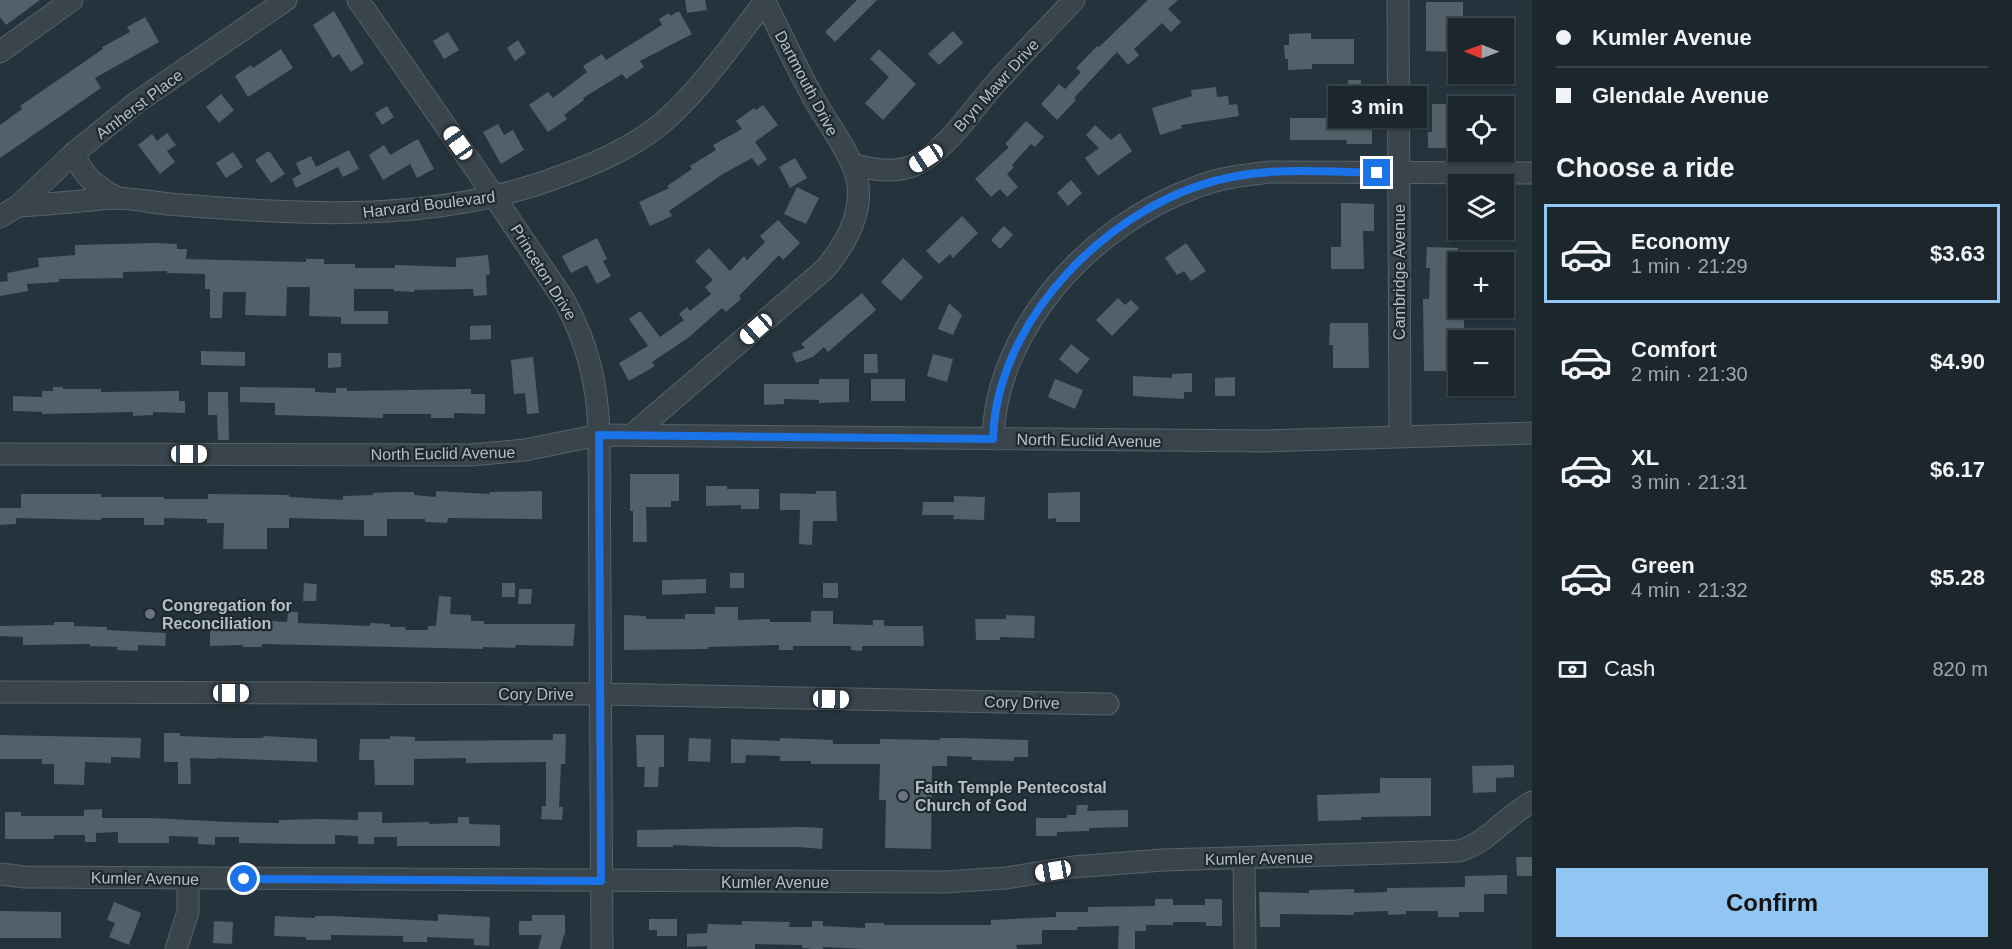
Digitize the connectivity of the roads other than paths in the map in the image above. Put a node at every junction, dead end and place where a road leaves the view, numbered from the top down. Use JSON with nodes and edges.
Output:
{"nodes":[{"id":1,"x":72,"y":0,"type":"edge"},
{"id":2,"x":286,"y":0,"type":"edge"},
{"id":3,"x":358,"y":0,"type":"edge"},
{"id":4,"x":1074,"y":0,"type":"edge"},
{"id":5,"x":1398,"y":0,"type":"edge"},
{"id":6,"x":765,"y":1,"type":"edge"},
{"id":7,"x":0,"y":52,"type":"edge"},
{"id":8,"x":75,"y":153,"type":"junction"},
{"id":9,"x":852,"y":164,"type":"junction"},
{"id":10,"x":1532,"y":172,"type":"edge"},
{"id":11,"x":1399,"y":173,"type":"junction"},
{"id":12,"x":495,"y":197,"type":"junction"},
{"id":13,"x":117,"y":198,"type":"junction"},
{"id":14,"x":18,"y":206,"type":"junction"},
{"id":15,"x":0,"y":217,"type":"edge"},
{"id":16,"x":1532,"y":433,"type":"edge"},
{"id":17,"x":633,"y":434,"type":"junction"},
{"id":18,"x":599,"y":435,"type":"junction"},
{"id":19,"x":1400,"y":436,"type":"junction"},
{"id":20,"x":993,"y":439,"type":"junction"},
{"id":21,"x":0,"y":454,"type":"edge"},
{"id":22,"x":0,"y":692,"type":"edge"},
{"id":23,"x":600,"y":694,"type":"junction"},
{"id":24,"x":1108,"y":704,"type":"dead end"},
{"id":25,"x":1532,"y":802,"type":"edge"},
{"id":26,"x":1244,"y":859,"type":"junction"},
{"id":27,"x":0,"y":874,"type":"edge"},
{"id":28,"x":188,"y":878,"type":"junction"},
{"id":29,"x":601,"y":881,"type":"junction"},
{"id":30,"x":176,"y":949,"type":"edge"},
{"id":31,"x":602,"y":949,"type":"edge"},
{"id":32,"x":1245,"y":949,"type":"edge"}],
"edges":[{"from":1,"to":7,"type":"street"},
{"from":2,"to":8,"type":"street","name":"Amherst Place"},
{"from":3,"to":12,"type":"street","name":"Princeton Drive"},
{"from":4,"to":9,"type":"street","name":"Bryn Mawr Drive"},
{"from":5,"to":11,"type":"street","name":"Cambridge Avenue"},
{"from":6,"to":9,"type":"street","name":"Dartmouth Drive"},
{"from":6,"to":12,"type":"street","name":"Harvard Boulevard"},
{"from":8,"to":13,"type":"street"},
{"from":8,"to":14,"type":"street","name":"Amherst Place"},
{"from":9,"to":17,"type":"street"},
{"from":10,"to":11,"type":"street"},
{"from":11,"to":19,"type":"street","name":"Cambridge Avenue"},
{"from":11,"to":20,"type":"street"},
{"from":12,"to":13,"type":"street","name":"Harvard Boulevard"},
{"from":12,"to":18,"type":"street","name":"Princeton Drive"},
{"from":13,"to":14,"type":"street","name":"Harvard Boulevard"},
{"from":14,"to":15,"type":"street","name":"Amherst Place"},
{"from":16,"to":19,"type":"street","name":"North Euclid Avenue"},
{"from":17,"to":18,"type":"street","name":"North Euclid Avenue"},
{"from":17,"to":20,"type":"street","name":"North Euclid Avenue"},
{"from":18,"to":21,"type":"street","name":"North Euclid Avenue"},
{"from":18,"to":23,"type":"street","name":"Princeton Drive"},
{"from":19,"to":20,"type":"street","name":"North Euclid Avenue"},
{"from":22,"to":23,"type":"street","name":"Cory Drive"},
{"from":23,"to":24,"type":"street","name":"Cory Drive"},
{"from":23,"to":29,"type":"street","name":"Princeton Drive"},
{"from":25,"to":26,"type":"street","name":"Kumler Avenue"},
{"from":26,"to":29,"type":"street","name":"Kumler Avenue"},
{"from":26,"to":32,"type":"street"},
{"from":27,"to":28,"type":"street","name":"Kumler Avenue"},
{"from":28,"to":29,"type":"street","name":"Kumler Avenue"},
{"from":28,"to":30,"type":"street"},
{"from":29,"to":31,"type":"street","name":"Princeton Drive"}]}
